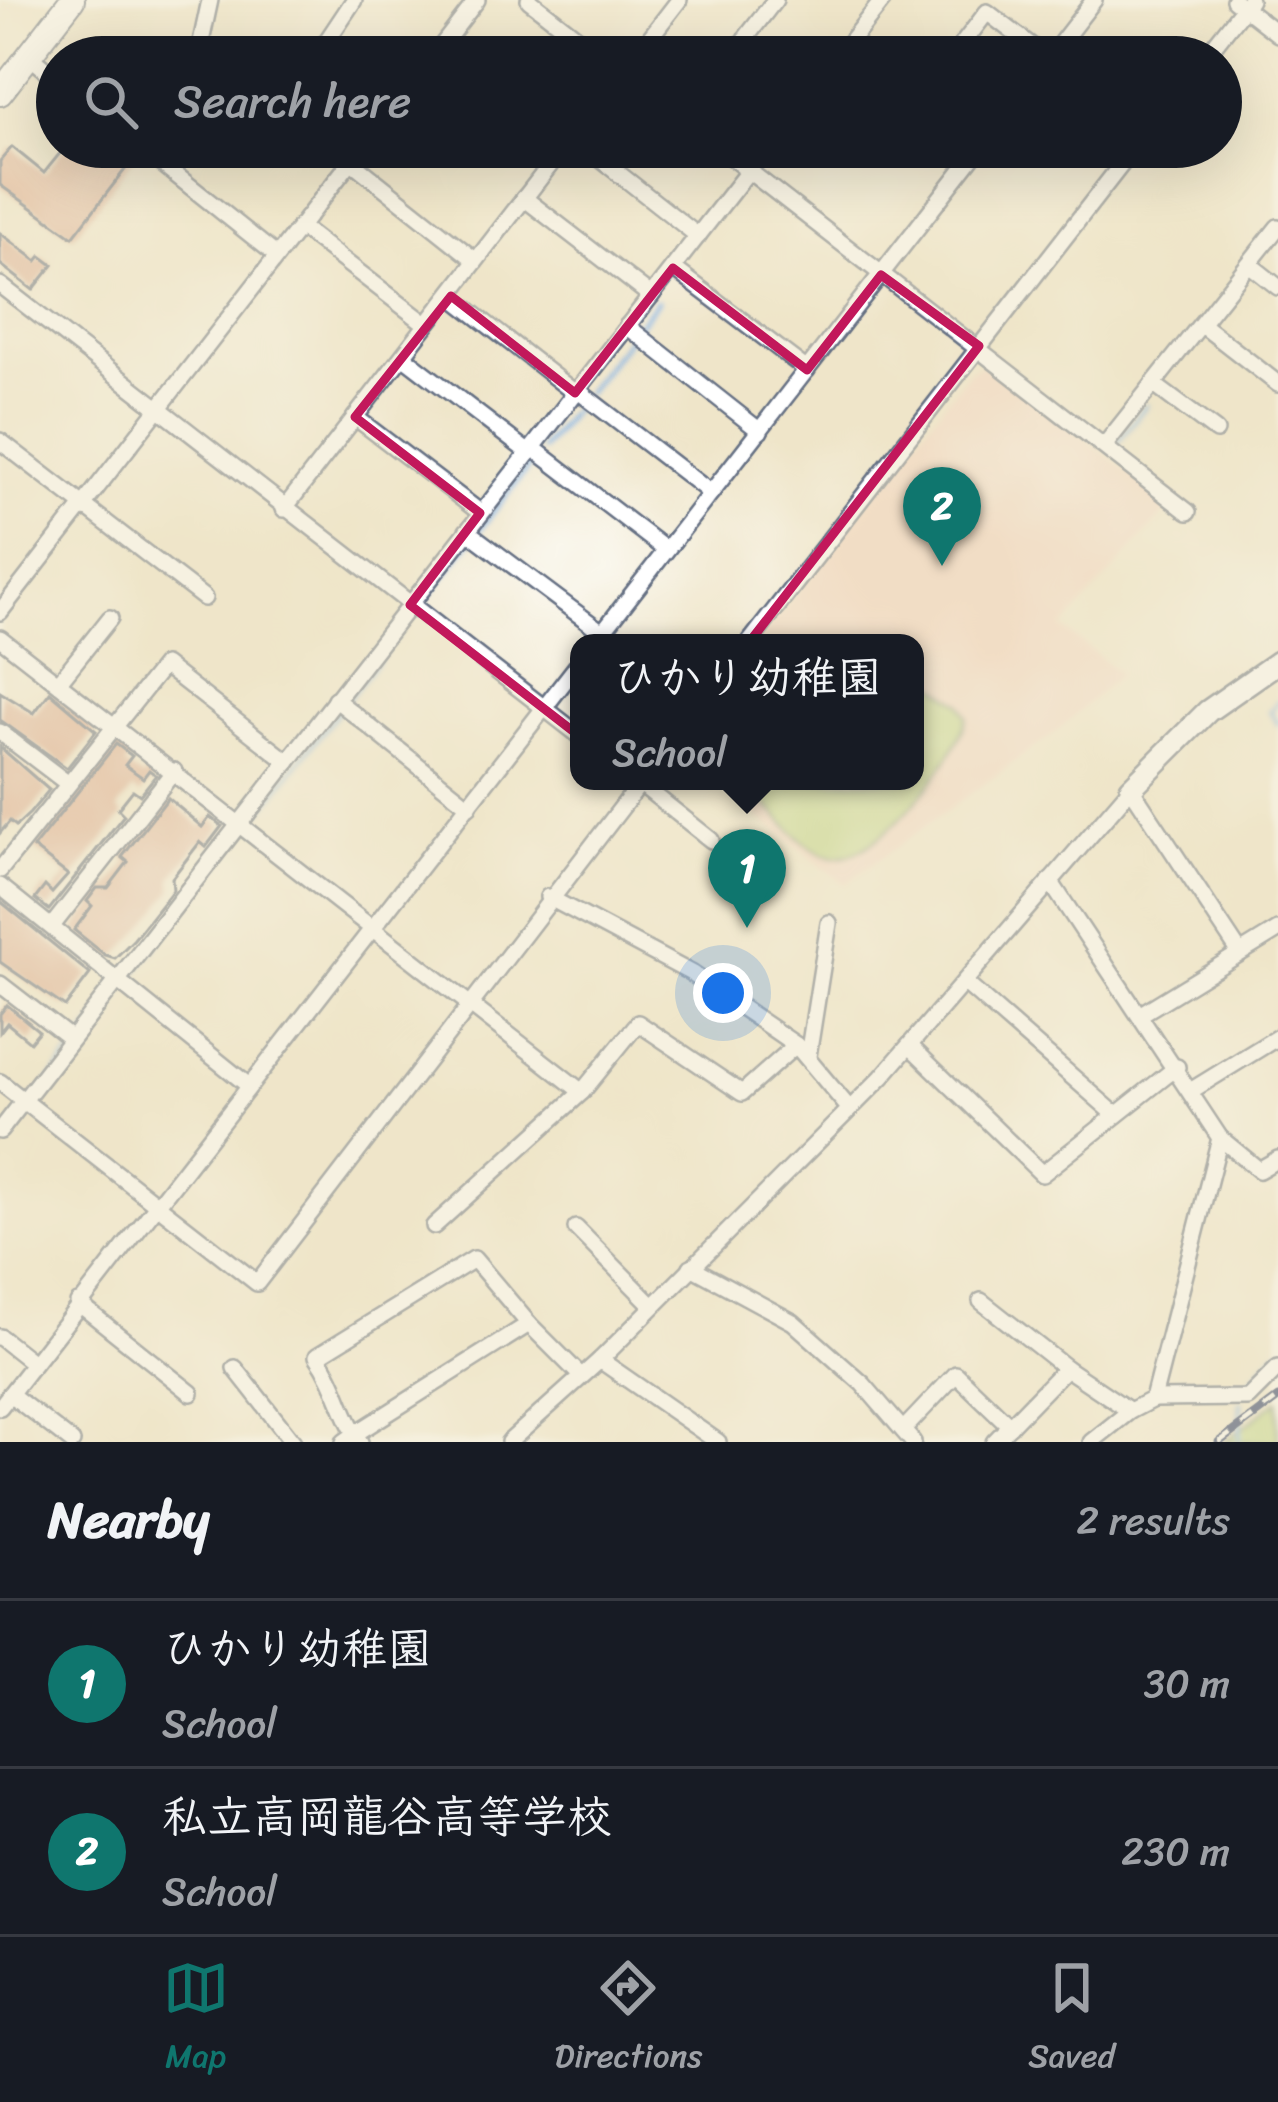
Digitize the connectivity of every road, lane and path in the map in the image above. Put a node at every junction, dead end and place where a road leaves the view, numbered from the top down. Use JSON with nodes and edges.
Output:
{"nodes":[{"id":1,"x":72,"y":0,"type":"edge"},
{"id":2,"x":210,"y":0,"type":"edge"},
{"id":3,"x":354,"y":0,"type":"edge"},
{"id":4,"x":477,"y":0,"type":"edge"},
{"id":5,"x":529,"y":0,"type":"edge"},
{"id":6,"x":679,"y":0,"type":"edge"},
{"id":7,"x":776,"y":0,"type":"edge"},
{"id":8,"x":883,"y":0,"type":"edge"},
{"id":9,"x":1094,"y":0,"type":"edge"},
{"id":10,"x":1242,"y":3,"type":"edge"},
{"id":11,"x":1278,"y":34,"type":"edge"},
{"id":12,"x":44,"y":36,"type":"edge"},
{"id":13,"x":202,"y":36,"type":"edge"},
{"id":14,"x":330,"y":36,"type":"edge"},
{"id":15,"x":449,"y":36,"type":"edge"},
{"id":16,"x":575,"y":36,"type":"edge"},
{"id":17,"x":651,"y":36,"type":"edge"},
{"id":18,"x":748,"y":36,"type":"edge"},
{"id":19,"x":855,"y":36,"type":"edge"},
{"id":20,"x":969,"y":36,"type":"edge"},
{"id":21,"x":1020,"y":36,"type":"edge"},
{"id":22,"x":1065,"y":36,"type":"edge"},
{"id":23,"x":1219,"y":36,"type":"edge"},
{"id":24,"x":36,"y":47,"type":"edge"},
{"id":25,"x":29,"y":56,"type":"junction"},
{"id":26,"x":36,"y":62,"type":"edge"},
{"id":27,"x":0,"y":93,"type":"edge"},
{"id":28,"x":168,"y":168,"type":"edge"},
{"id":29,"x":346,"y":168,"type":"edge"},
{"id":30,"x":360,"y":168,"type":"edge"},
{"id":31,"x":547,"y":168,"type":"edge"},
{"id":32,"x":612,"y":168,"type":"edge"},
{"id":33,"x":745,"y":168,"type":"edge"},
{"id":34,"x":961,"y":168,"type":"edge"},
{"id":35,"x":1119,"y":168,"type":"edge"},
{"id":36,"x":748,"y":170,"type":"junction"},
{"id":37,"x":524,"y":198,"type":"junction"},
{"id":38,"x":300,"y":227,"type":"junction"},
{"id":39,"x":1278,"y":227,"type":"edge"},
{"id":40,"x":698,"y":236,"type":"junction"},
{"id":41,"x":276,"y":255,"type":"junction"},
{"id":42,"x":475,"y":260,"type":"junction"},
{"id":43,"x":1249,"y":264,"type":"junction"},
{"id":44,"x":673,"y":268,"type":"junction"},
{"id":45,"x":880,"y":275,"type":"junction"},
{"id":46,"x":0,"y":285,"type":"edge"},
{"id":47,"x":1278,"y":287,"type":"edge"},
{"id":48,"x":451,"y":296,"type":"junction"},
{"id":49,"x":651,"y":296,"type":"junction"},
{"id":50,"x":426,"y":324,"type":"junction"},
{"id":51,"x":1201,"y":324,"type":"junction"},
{"id":52,"x":632,"y":330,"type":"junction"},
{"id":53,"x":979,"y":346,"type":"junction"},
{"id":54,"x":404,"y":357,"type":"junction"},
{"id":55,"x":807,"y":370,"type":"junction"},
{"id":56,"x":1154,"y":384,"type":"junction"},
{"id":57,"x":1278,"y":384,"type":"edge"},
{"id":58,"x":580,"y":393,"type":"junction"},
{"id":59,"x":158,"y":410,"type":"junction"},
{"id":60,"x":355,"y":417,"type":"junction"},
{"id":61,"x":760,"y":430,"type":"junction"},
{"id":62,"x":1216,"y":430,"type":"dead end"},
{"id":63,"x":0,"y":441,"type":"edge"},
{"id":64,"x":1104,"y":446,"type":"junction"},
{"id":65,"x":536,"y":452,"type":"junction"},
{"id":66,"x":711,"y":493,"type":"junction"},
{"id":67,"x":83,"y":503,"type":"junction"},
{"id":68,"x":284,"y":509,"type":"junction"},
{"id":69,"x":1188,"y":512,"type":"dead end"},
{"id":70,"x":481,"y":513,"type":"junction"},
{"id":71,"x":472,"y":535,"type":"junction"},
{"id":72,"x":666,"y":550,"type":"junction"},
{"id":73,"x":204,"y":598,"type":"dead end"},
{"id":74,"x":415,"y":609,"type":"junction"},
{"id":75,"x":0,"y":612,"type":"edge"},
{"id":76,"x":110,"y":618,"type":"dead end"},
{"id":77,"x":594,"y":634,"type":"edge"},
{"id":78,"x":600,"y":634,"type":"edge"},
{"id":79,"x":755,"y":634,"type":"edge"},
{"id":80,"x":0,"y":638,"type":"edge"},
{"id":81,"x":1278,"y":662,"type":"edge"},
{"id":82,"x":570,"y":675,"type":"edge"},
{"id":83,"x":59,"y":682,"type":"junction"},
{"id":84,"x":340,"y":703,"type":"junction"},
{"id":85,"x":545,"y":708,"type":"junction"},
{"id":86,"x":114,"y":725,"type":"junction"},
{"id":87,"x":570,"y":728,"type":"edge"},
{"id":88,"x":1,"y":734,"type":"edge"},
{"id":89,"x":288,"y":761,"type":"junction"},
{"id":90,"x":174,"y":772,"type":"junction"},
{"id":91,"x":67,"y":783,"type":"junction"},
{"id":92,"x":1131,"y":788,"type":"junction"},
{"id":93,"x":634,"y":790,"type":"edge"},
{"id":94,"x":650,"y":790,"type":"edge"},
{"id":95,"x":469,"y":806,"type":"junction"},
{"id":96,"x":244,"y":827,"type":"junction"},
{"id":97,"x":711,"y":840,"type":"dead end"},
{"id":98,"x":0,"y":871,"type":"edge"},
{"id":99,"x":1050,"y":881,"type":"junction"},
{"id":100,"x":0,"y":886,"type":"edge"},
{"id":101,"x":548,"y":898,"type":"junction"},
{"id":102,"x":829,"y":923,"type":"dead end"},
{"id":103,"x":52,"y":926,"type":"junction"},
{"id":104,"x":373,"y":928,"type":"junction"},
{"id":105,"x":1278,"y":930,"type":"edge"},
{"id":106,"x":1240,"y":953,"type":"junction"},
{"id":107,"x":964,"y":982,"type":"junction"},
{"id":108,"x":0,"y":984,"type":"edge"},
{"id":109,"x":123,"y":984,"type":"junction"},
{"id":110,"x":469,"y":1002,"type":"junction"},
{"id":111,"x":1141,"y":1014,"type":"junction"},
{"id":112,"x":1278,"y":1037,"type":"edge"},
{"id":113,"x":70,"y":1038,"type":"junction"},
{"id":114,"x":910,"y":1046,"type":"junction"},
{"id":115,"x":802,"y":1050,"type":"junction"},
{"id":116,"x":1177,"y":1067,"type":"junction"},
{"id":117,"x":0,"y":1082,"type":"edge"},
{"id":118,"x":249,"y":1086,"type":"junction"},
{"id":119,"x":1192,"y":1090,"type":"junction"},
{"id":120,"x":582,"y":1092,"type":"junction"},
{"id":121,"x":29,"y":1104,"type":"junction"},
{"id":122,"x":848,"y":1107,"type":"junction"},
{"id":123,"x":1116,"y":1115,"type":"junction"},
{"id":124,"x":0,"y":1130,"type":"edge"},
{"id":125,"x":1220,"y":1138,"type":"junction"},
{"id":126,"x":1278,"y":1159,"type":"edge"},
{"id":127,"x":156,"y":1204,"type":"junction"},
{"id":128,"x":434,"y":1226,"type":"dead end"},
{"id":129,"x":576,"y":1228,"type":"dead end"},
{"id":130,"x":691,"y":1267,"type":"junction"},
{"id":131,"x":981,"y":1300,"type":"dead end"},
{"id":132,"x":78,"y":1303,"type":"junction"},
{"id":133,"x":653,"y":1306,"type":"junction"},
{"id":134,"x":529,"y":1324,"type":"junction"},
{"id":135,"x":0,"y":1337,"type":"edge"},
{"id":136,"x":600,"y":1360,"type":"junction"},
{"id":137,"x":33,"y":1363,"type":"junction"},
{"id":138,"x":235,"y":1368,"type":"dead end"},
{"id":139,"x":1278,"y":1368,"type":"edge"},
{"id":140,"x":1066,"y":1369,"type":"junction"},
{"id":141,"x":581,"y":1376,"type":"junction"},
{"id":142,"x":191,"y":1393,"type":"dead end"},
{"id":143,"x":5,"y":1400,"type":"edge"},
{"id":144,"x":1154,"y":1400,"type":"junction"},
{"id":145,"x":1130,"y":1411,"type":"junction"},
{"id":146,"x":1010,"y":1426,"type":"junction"},
{"id":147,"x":908,"y":1436,"type":"edge"},
{"id":148,"x":353,"y":1439,"type":"edge"},
{"id":149,"x":72,"y":1442,"type":"edge"},
{"id":150,"x":293,"y":1442,"type":"edge"},
{"id":151,"x":509,"y":1442,"type":"edge"},
{"id":152,"x":718,"y":1442,"type":"edge"},
{"id":153,"x":994,"y":1442,"type":"edge"},
{"id":154,"x":1091,"y":1442,"type":"edge"}],
"edges":[{"from":1,"to":12,"type":"main road"},
{"from":2,"to":13,"type":"street"},
{"from":3,"to":14,"type":"street"},
{"from":4,"to":15,"type":"street"},
{"from":5,"to":16,"type":"street"},
{"from":6,"to":17,"type":"street"},
{"from":7,"to":18,"type":"street"},
{"from":8,"to":19,"type":"street"},
{"from":9,"to":22,"type":"street"},
{"from":10,"to":11,"type":"street"},
{"from":10,"to":23,"type":"street"},
{"from":20,"to":21,"type":"street"},
{"from":24,"to":25,"type":"main road"},
{"from":25,"to":26,"type":"street"},
{"from":25,"to":27,"type":"main road"},
{"from":28,"to":41,"type":"street"},
{"from":29,"to":38,"type":"street"},
{"from":30,"to":42,"type":"street"},
{"from":31,"to":37,"type":"street"},
{"from":32,"to":40,"type":"street"},
{"from":33,"to":36,"type":"street"},
{"from":34,"to":45,"type":"street"},
{"from":35,"to":53,"type":"street"},
{"from":36,"to":40,"type":"street"},
{"from":36,"to":45,"type":"street"},
{"from":37,"to":42,"type":"street"},
{"from":37,"to":49,"type":"street"},
{"from":38,"to":41,"type":"street"},
{"from":38,"to":50,"type":"street"},
{"from":39,"to":43,"type":"street"},
{"from":40,"to":44,"type":"street"},
{"from":41,"to":59,"type":"street"},
{"from":42,"to":48,"type":"street"},
{"from":43,"to":47,"type":"street"},
{"from":43,"to":51,"type":"street"},
{"from":44,"to":49,"type":"street"},
{"from":44,"to":55,"type":"street"},
{"from":45,"to":53,"type":"street"},
{"from":45,"to":55,"type":"street"},
{"from":46,"to":59,"type":"street"},
{"from":48,"to":50,"type":"street"},
{"from":48,"to":58,"type":"street"},
{"from":49,"to":52,"type":"street"},
{"from":50,"to":54,"type":"street"},
{"from":51,"to":56,"type":"street"},
{"from":51,"to":57,"type":"street"},
{"from":52,"to":58,"type":"street"},
{"from":52,"to":61,"type":"street"},
{"from":53,"to":64,"type":"street"},
{"from":53,"to":79,"type":"street"},
{"from":54,"to":60,"type":"street"},
{"from":54,"to":65,"type":"street"},
{"from":55,"to":61,"type":"street"},
{"from":56,"to":62,"type":"street"},
{"from":56,"to":64,"type":"street"},
{"from":58,"to":65,"type":"street"},
{"from":58,"to":66,"type":"street"},
{"from":59,"to":67,"type":"street"},
{"from":59,"to":68,"type":"street"},
{"from":60,"to":68,"type":"street"},
{"from":60,"to":70,"type":"street"},
{"from":61,"to":66,"type":"street"},
{"from":63,"to":67,"type":"street"},
{"from":64,"to":69,"type":"street"},
{"from":65,"to":70,"type":"street"},
{"from":65,"to":72,"type":"street"},
{"from":66,"to":72,"type":"street"},
{"from":67,"to":73,"type":"street"},
{"from":67,"to":75,"type":"street"},
{"from":68,"to":74,"type":"street"},
{"from":70,"to":71,"type":"street"},
{"from":71,"to":74,"type":"street"},
{"from":71,"to":77,"type":"street"},
{"from":72,"to":78,"type":"street"},
{"from":74,"to":84,"type":"street"},
{"from":74,"to":85,"type":"street"},
{"from":76,"to":83,"type":"street"},
{"from":80,"to":83,"type":"street"},
{"from":81,"to":92,"type":"street"},
{"from":82,"to":85,"type":"street"},
{"from":83,"to":86,"type":"street"},
{"from":84,"to":89,"type":"street"},
{"from":84,"to":95,"type":"street"},
{"from":85,"to":87,"type":"street"},
{"from":85,"to":95,"type":"street"},
{"from":86,"to":89,"type":"street"},
{"from":86,"to":90,"type":"street"},
{"from":86,"to":91,"type":"street"},
{"from":88,"to":91,"type":"street"},
{"from":89,"to":96,"type":"street"},
{"from":90,"to":96,"type":"street"},
{"from":90,"to":103,"type":"street"},
{"from":91,"to":98,"type":"street"},
{"from":92,"to":99,"type":"street"},
{"from":92,"to":106,"type":"street"},
{"from":93,"to":101,"type":"street"},
{"from":94,"to":97,"type":"street"},
{"from":95,"to":104,"type":"street"},
{"from":96,"to":104,"type":"street"},
{"from":96,"to":109,"type":"street"},
{"from":99,"to":107,"type":"street"},
{"from":99,"to":111,"type":"street"},
{"from":100,"to":103,"type":"street"},
{"from":101,"to":110,"type":"street"},
{"from":101,"to":115,"type":"street"},
{"from":102,"to":115,"type":"street"},
{"from":103,"to":109,"type":"street"},
{"from":104,"to":110,"type":"street"},
{"from":104,"to":118,"type":"street"},
{"from":105,"to":106,"type":"street"},
{"from":106,"to":111,"type":"street"},
{"from":107,"to":114,"type":"street"},
{"from":107,"to":123,"type":"street"},
{"from":108,"to":113,"type":"street"},
{"from":109,"to":113,"type":"street"},
{"from":109,"to":118,"type":"street"},
{"from":110,"to":120,"type":"street"},
{"from":110,"to":127,"type":"street"},
{"from":111,"to":116,"type":"street"},
{"from":112,"to":119,"type":"street"},
{"from":113,"to":121,"type":"street"},
{"from":114,"to":122,"type":"street"},
{"from":114,"to":123,"type":"street"},
{"from":115,"to":120,"type":"street"},
{"from":115,"to":122,"type":"street"},
{"from":116,"to":119,"type":"street"},
{"from":116,"to":123,"type":"street"},
{"from":117,"to":121,"type":"street"},
{"from":118,"to":127,"type":"street"},
{"from":119,"to":125,"type":"street"},
{"from":120,"to":128,"type":"street"},
{"from":121,"to":124,"type":"street"},
{"from":121,"to":127,"type":"street"},
{"from":122,"to":130,"type":"street"},
{"from":125,"to":126,"type":"street"},
{"from":125,"to":144,"type":"street"},
{"from":127,"to":132,"type":"street"},
{"from":129,"to":133,"type":"street"},
{"from":130,"to":133,"type":"street"},
{"from":130,"to":147,"type":"street"},
{"from":131,"to":140,"type":"street"},
{"from":132,"to":137,"type":"street"},
{"from":132,"to":142,"type":"street"},
{"from":133,"to":136,"type":"street"},
{"from":134,"to":141,"type":"street"},
{"from":134,"to":148,"type":"street"},
{"from":134,"to":148,"type":"street"},
{"from":135,"to":137,"type":"street"},
{"from":136,"to":141,"type":"street"},
{"from":136,"to":152,"type":"street"},
{"from":137,"to":143,"type":"street"},
{"from":138,"to":150,"type":"street"},
{"from":139,"to":144,"type":"street"},
{"from":140,"to":145,"type":"street"},
{"from":140,"to":146,"type":"street"},
{"from":141,"to":151,"type":"street"},
{"from":143,"to":149,"type":"street"},
{"from":144,"to":145,"type":"street"},
{"from":145,"to":154,"type":"street"},
{"from":146,"to":147,"type":"street"},
{"from":146,"to":153,"type":"street"}]}
